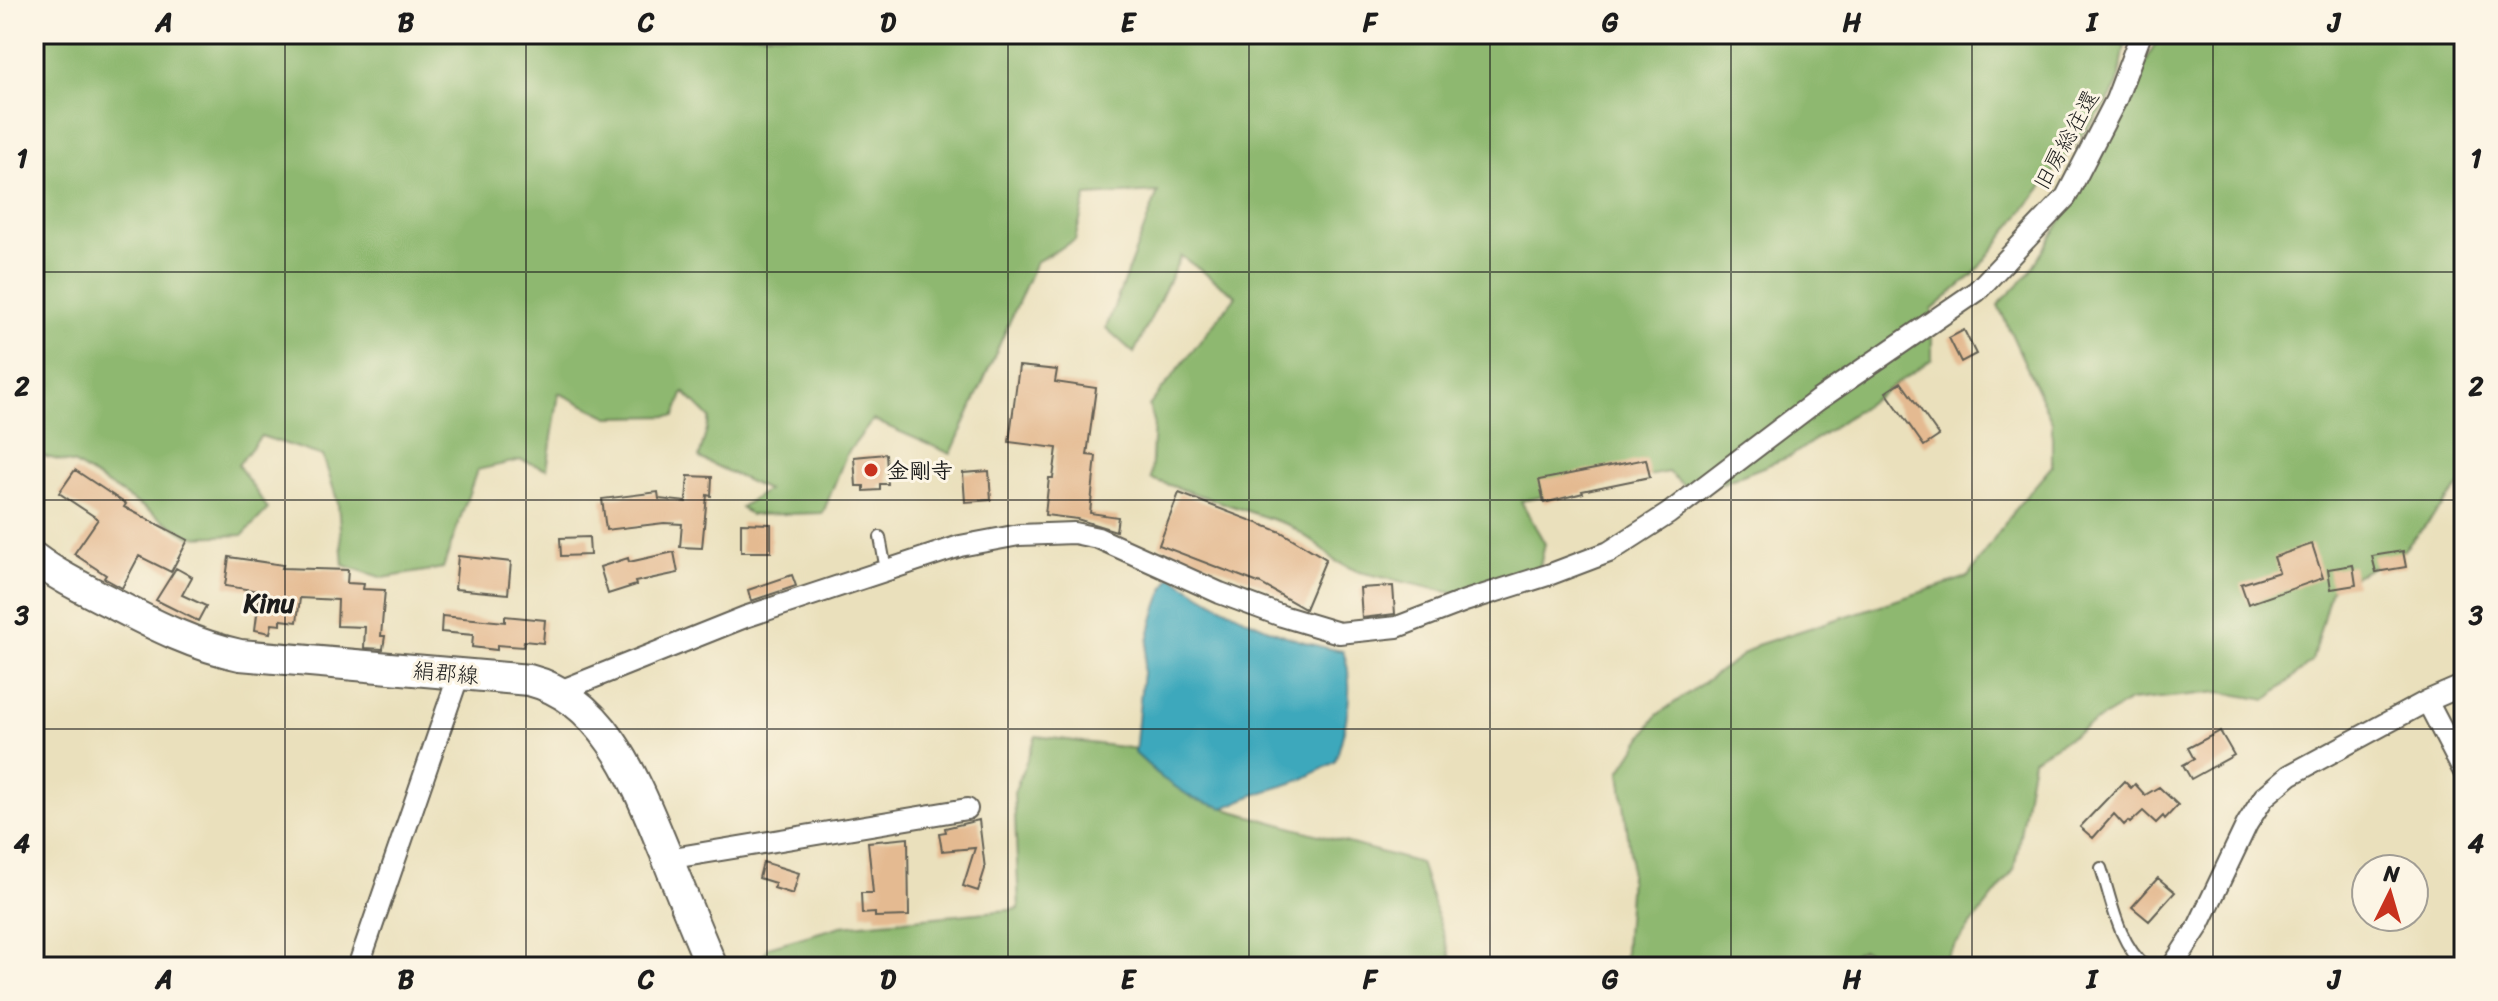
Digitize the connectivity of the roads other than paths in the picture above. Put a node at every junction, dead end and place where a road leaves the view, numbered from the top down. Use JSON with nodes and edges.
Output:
{"nodes":[{"id":1,"x":2141,"y":34,"type":"edge"},
{"id":2,"x":880,"y":537,"type":"dead end"},
{"id":3,"x":34,"y":558,"type":"edge"},
{"id":4,"x":886,"y":570,"type":"junction"},
{"id":5,"x":459,"y":674,"type":"junction"},
{"id":6,"x":2464,"y":685,"type":"edge"},
{"id":7,"x":560,"y":691,"type":"junction"},
{"id":8,"x":2427,"y":701,"type":"junction"},
{"id":9,"x":2464,"y":772,"type":"edge"},
{"id":10,"x":967,"y":809,"type":"dead end"},
{"id":11,"x":667,"y":859,"type":"junction"},
{"id":12,"x":2101,"y":868,"type":"dead end"},
{"id":13,"x":358,"y":967,"type":"edge"},
{"id":14,"x":712,"y":967,"type":"edge"},
{"id":15,"x":2146,"y":967,"type":"edge"},
{"id":16,"x":2172,"y":967,"type":"edge"}],
"edges":[{"from":1,"to":4,"type":"street","name":"旧房総往還"},
{"from":2,"to":4,"type":"lane"},
{"from":3,"to":5,"type":"main road","name":"絹郡線"},
{"from":4,"to":7,"type":"street","name":"旧房総往還"},
{"from":5,"to":7,"type":"main road","name":"絹郡線"},
{"from":5,"to":13,"type":"street"},
{"from":6,"to":8,"type":"street"},
{"from":7,"to":11,"type":"main road","name":"絹郡線"},
{"from":8,"to":9,"type":"street"},
{"from":8,"to":16,"type":"street"},
{"from":10,"to":11,"type":"street"},
{"from":11,"to":14,"type":"main road","name":"絹郡線"},
{"from":12,"to":15,"type":"lane"}]}
